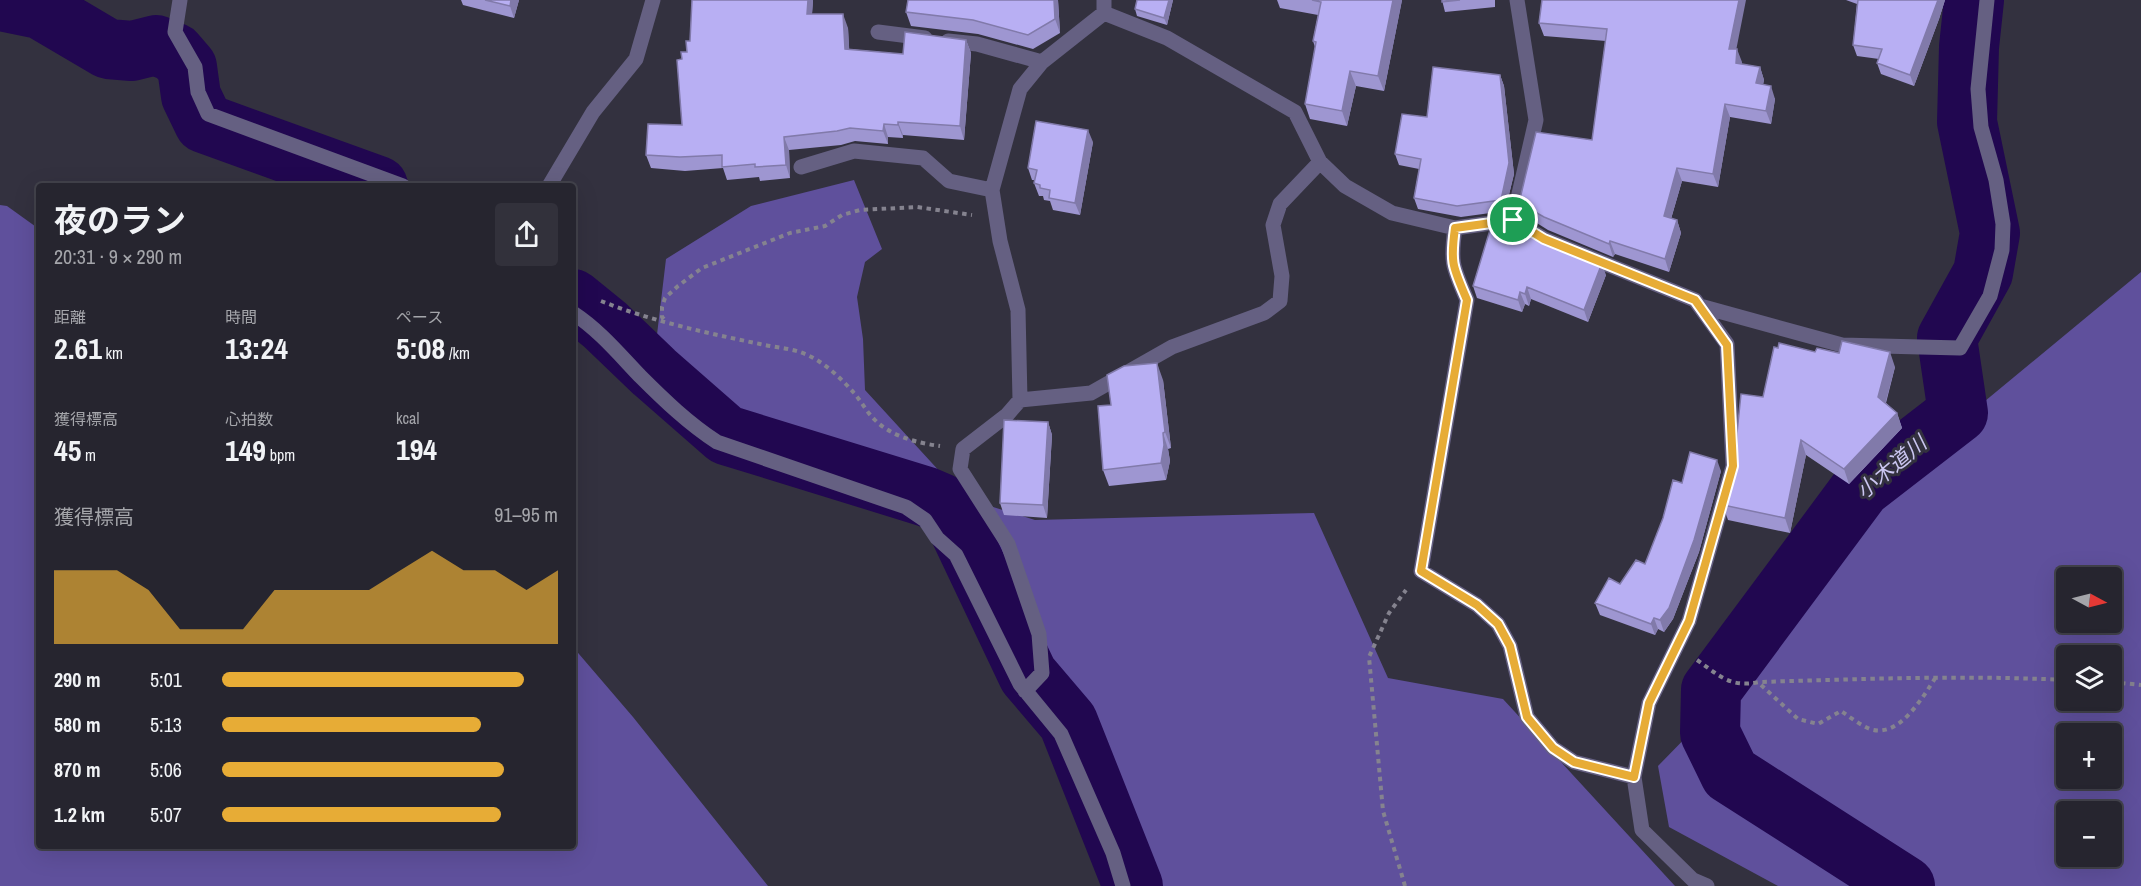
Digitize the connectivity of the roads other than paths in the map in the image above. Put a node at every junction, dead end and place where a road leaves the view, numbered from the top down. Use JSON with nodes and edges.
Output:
{"nodes":[{"id":1,"x":180,"y":0,"type":"edge"},
{"id":2,"x":653,"y":0,"type":"edge"},
{"id":3,"x":1517,"y":0,"type":"edge"},
{"id":4,"x":1987,"y":0,"type":"edge"},
{"id":5,"x":1104,"y":6,"type":"edge"},
{"id":6,"x":878,"y":32,"type":"dead end"},
{"id":7,"x":1042,"y":62,"type":"junction"},
{"id":8,"x":1320,"y":162,"type":"junction"},
{"id":9,"x":801,"y":167,"type":"dead end"},
{"id":10,"x":395,"y":183,"type":"edge"},
{"id":11,"x":551,"y":183,"type":"edge"},
{"id":12,"x":992,"y":189,"type":"junction"},
{"id":13,"x":1513,"y":220,"type":"junction"},
{"id":14,"x":1455,"y":228,"type":"junction"},
{"id":15,"x":1700,"y":306,"type":"junction"},
{"id":16,"x":576,"y":315,"type":"edge"},
{"id":17,"x":1020,"y":400,"type":"junction"},
{"id":18,"x":1025,"y":691,"type":"junction"},
{"id":19,"x":1634,"y":777,"type":"junction"},
{"id":20,"x":1123,"y":886,"type":"edge"},
{"id":21,"x":1707,"y":886,"type":"edge"}],
"edges":[{"from":1,"to":10,"type":"street"},
{"from":2,"to":11,"type":"street"},
{"from":3,"to":13,"type":"street"},
{"from":4,"to":15,"type":"street"},
{"from":5,"to":7,"type":"street"},
{"from":5,"to":8,"type":"street"},
{"from":6,"to":7,"type":"street"},
{"from":7,"to":12,"type":"street"},
{"from":8,"to":14,"type":"street"},
{"from":8,"to":17,"type":"street"},
{"from":9,"to":12,"type":"street"},
{"from":12,"to":17,"type":"street"},
{"from":13,"to":14,"type":"street"},
{"from":13,"to":15,"type":"street"},
{"from":14,"to":19,"type":"street"},
{"from":15,"to":19,"type":"street"},
{"from":16,"to":18,"type":"street"},
{"from":17,"to":18,"type":"street"},
{"from":18,"to":20,"type":"street"},
{"from":19,"to":21,"type":"street"}]}
